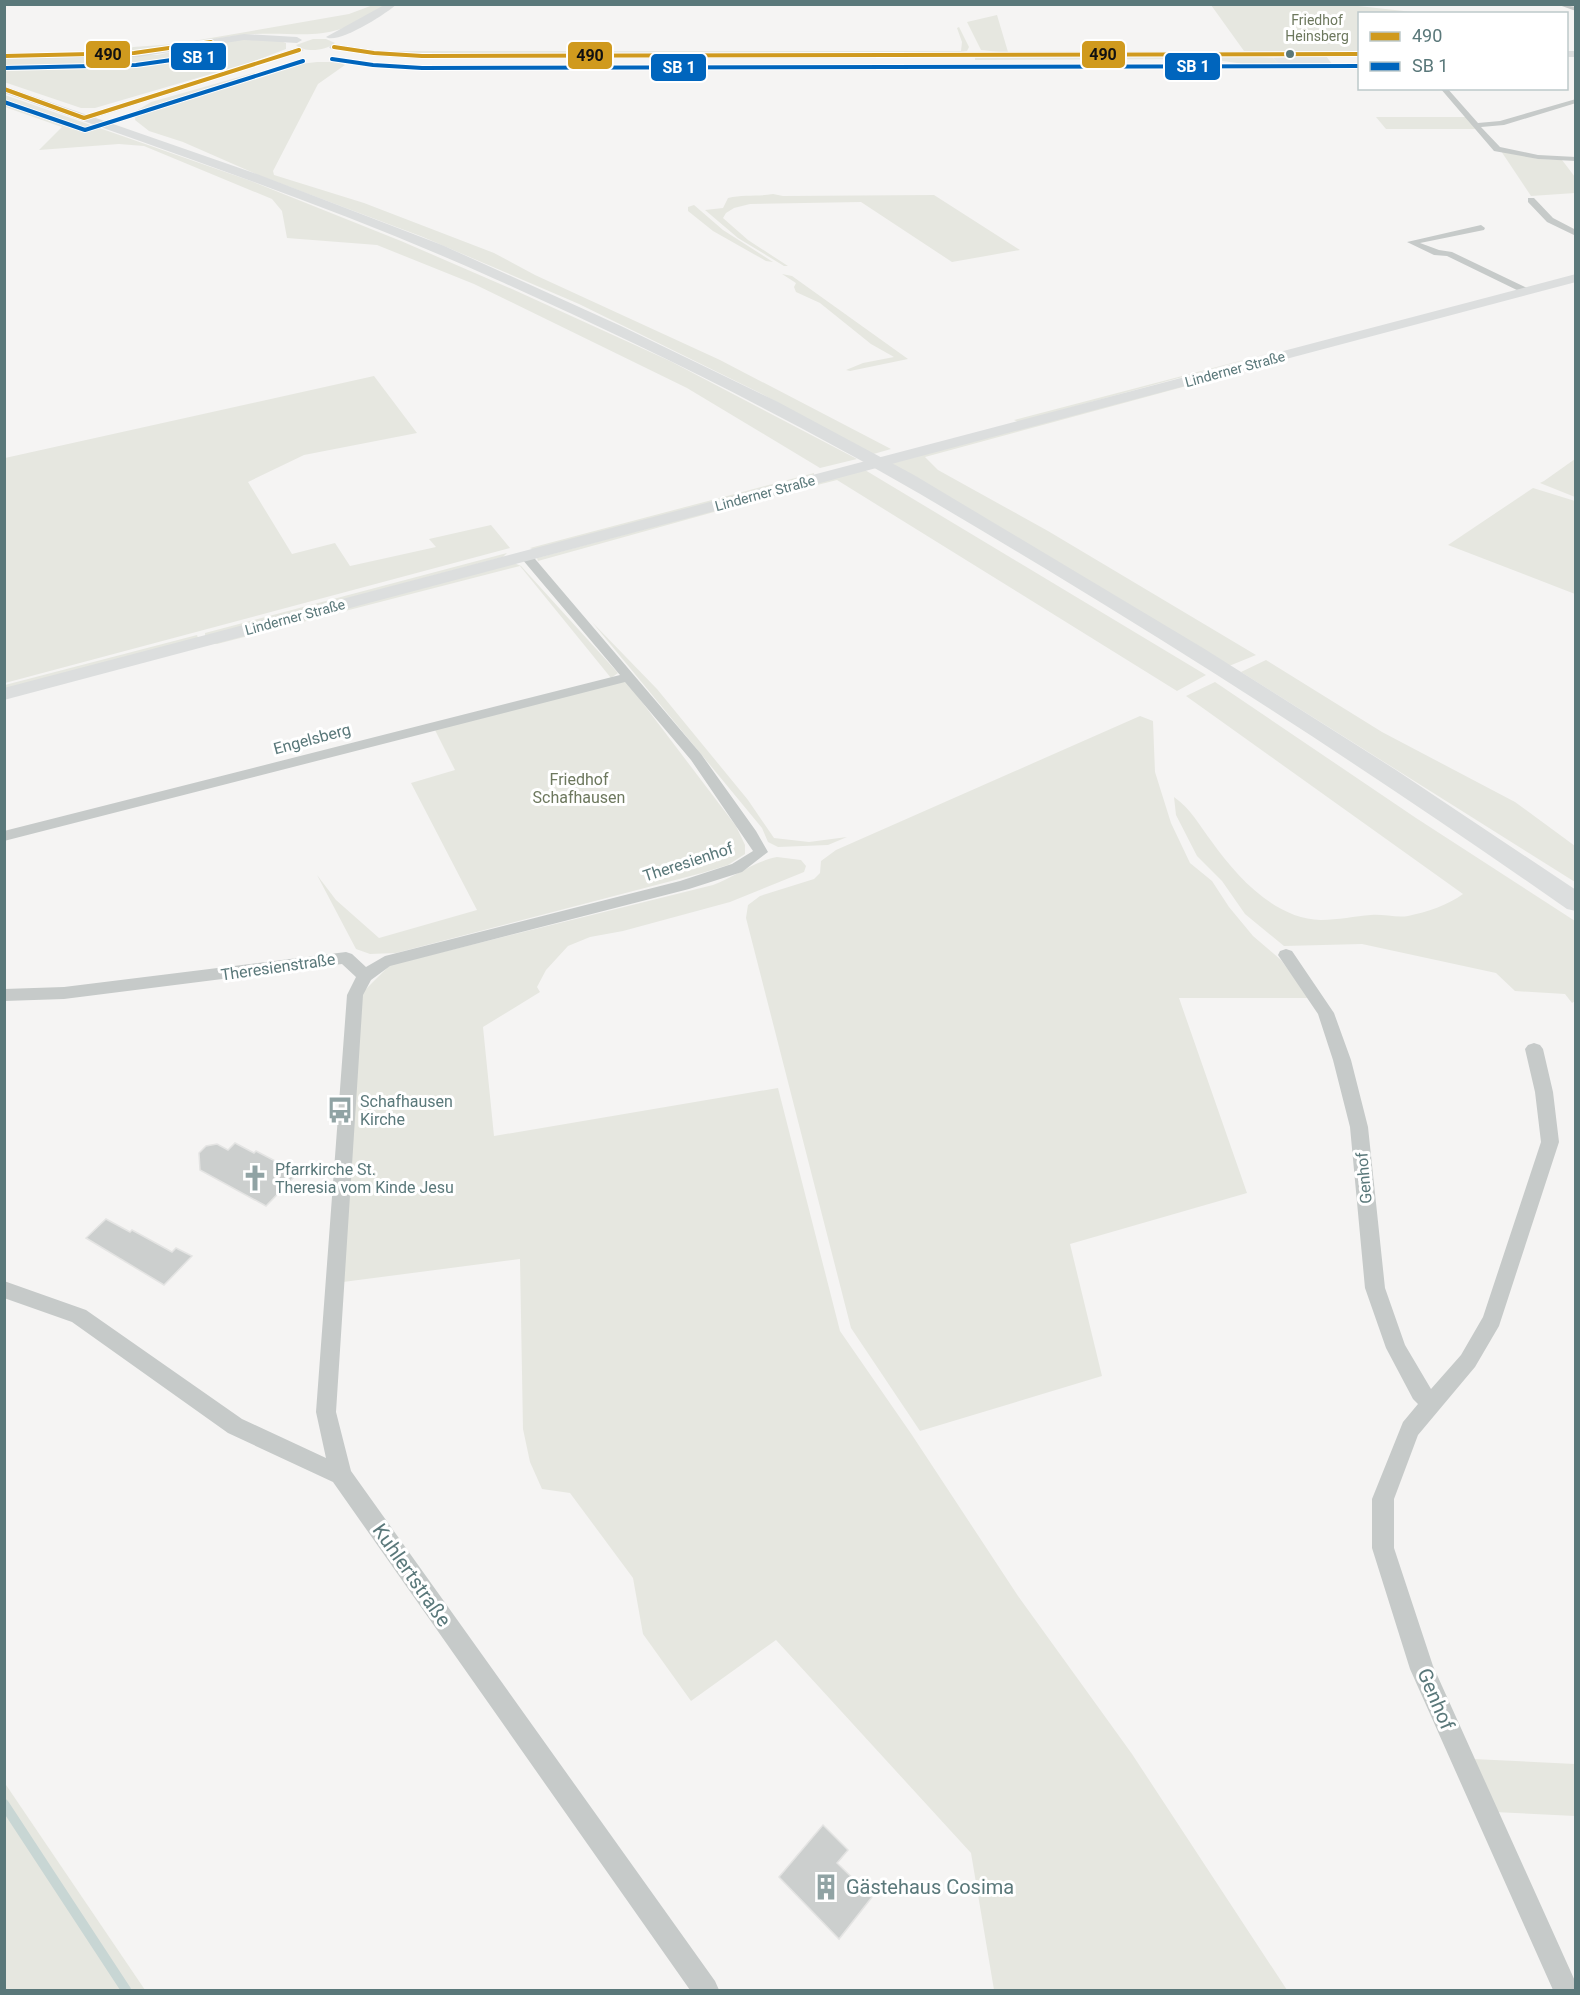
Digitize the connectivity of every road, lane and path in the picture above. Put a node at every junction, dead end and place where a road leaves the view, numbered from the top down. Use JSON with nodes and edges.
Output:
{"nodes":[{"id":1,"x":393,"y":4,"type":"edge"},
{"id":2,"x":1561,"y":4,"type":"edge"},
{"id":3,"x":1575,"y":9,"type":"edge"},
{"id":4,"x":319,"y":37,"type":"dead end"},
{"id":5,"x":330,"y":45,"type":"junction"},
{"id":6,"x":1358,"y":54,"type":"edge"},
{"id":7,"x":4,"y":56,"type":"edge"},
{"id":8,"x":4,"y":89,"type":"edge"},
{"id":9,"x":1445,"y":90,"type":"edge"},
{"id":10,"x":146,"y":99,"type":"junction"},
{"id":11,"x":1575,"y":102,"type":"edge"},
{"id":12,"x":84,"y":118,"type":"junction"},
{"id":13,"x":1477,"y":125,"type":"junction"},
{"id":14,"x":134,"y":135,"type":"junction"},
{"id":15,"x":1575,"y":159,"type":"edge"},
{"id":16,"x":1531,"y":200,"type":"dead end"},
{"id":17,"x":1481,"y":228,"type":"dead end"},
{"id":18,"x":1575,"y":234,"type":"edge"},
{"id":19,"x":1575,"y":278,"type":"edge"},
{"id":20,"x":1526,"y":291,"type":"junction"},
{"id":21,"x":526,"y":556,"type":"junction"},
{"id":22,"x":629,"y":678,"type":"junction"},
{"id":23,"x":4,"y":694,"type":"edge"},
{"id":24,"x":4,"y":836,"type":"edge"},
{"id":25,"x":1575,"y":903,"type":"edge"},
{"id":26,"x":1286,"y":955,"type":"dead end"},
{"id":27,"x":365,"y":976,"type":"junction"},
{"id":28,"x":4,"y":994,"type":"edge"},
{"id":29,"x":1534,"y":1049,"type":"dead end"},
{"id":30,"x":4,"y":1289,"type":"edge"},
{"id":31,"x":1432,"y":1403,"type":"junction"},
{"id":32,"x":340,"y":1475,"type":"junction"},
{"id":33,"x":706,"y":1990,"type":"edge"},
{"id":34,"x":1566,"y":1990,"type":"edge"}],
"edges":[{"from":1,"to":5,"type":"main road"},
{"from":2,"to":3,"type":"street"},
{"from":4,"to":5,"type":"main road"},
{"from":5,"to":6,"type":"main road"},
{"from":7,"to":10,"type":"main road"},
{"from":8,"to":12,"type":"main road"},
{"from":9,"to":13,"type":"street"},
{"from":10,"to":12,"type":"main road"},
{"from":10,"to":14,"type":"main road"},
{"from":11,"to":13,"type":"street"},
{"from":12,"to":14,"type":"main road"},
{"from":13,"to":15,"type":"street"},
{"from":14,"to":25,"type":"main road"},
{"from":16,"to":18,"type":"street"},
{"from":17,"to":20,"type":"street"},
{"from":19,"to":20,"type":"main road","name":"Linderner Straße"},
{"from":20,"to":21,"type":"main road","name":"Linderner Straße"},
{"from":21,"to":22,"type":"street","name":"Theresienhof"},
{"from":21,"to":23,"type":"main road","name":"Linderner Straße"},
{"from":22,"to":24,"type":"street","name":"Engelsberg"},
{"from":22,"to":27,"type":"street","name":"Theresienhof"},
{"from":26,"to":31,"type":"street","name":"Genhof"},
{"from":27,"to":28,"type":"street","name":"Theresienstraße"},
{"from":27,"to":32,"type":"street"},
{"from":29,"to":31,"type":"street","name":"Genhof"},
{"from":30,"to":32,"type":"street","name":"Kuhlertstraße"},
{"from":31,"to":34,"type":"street","name":"Genhof"},
{"from":32,"to":33,"type":"street","name":"Kuhlertstraße"}]}
